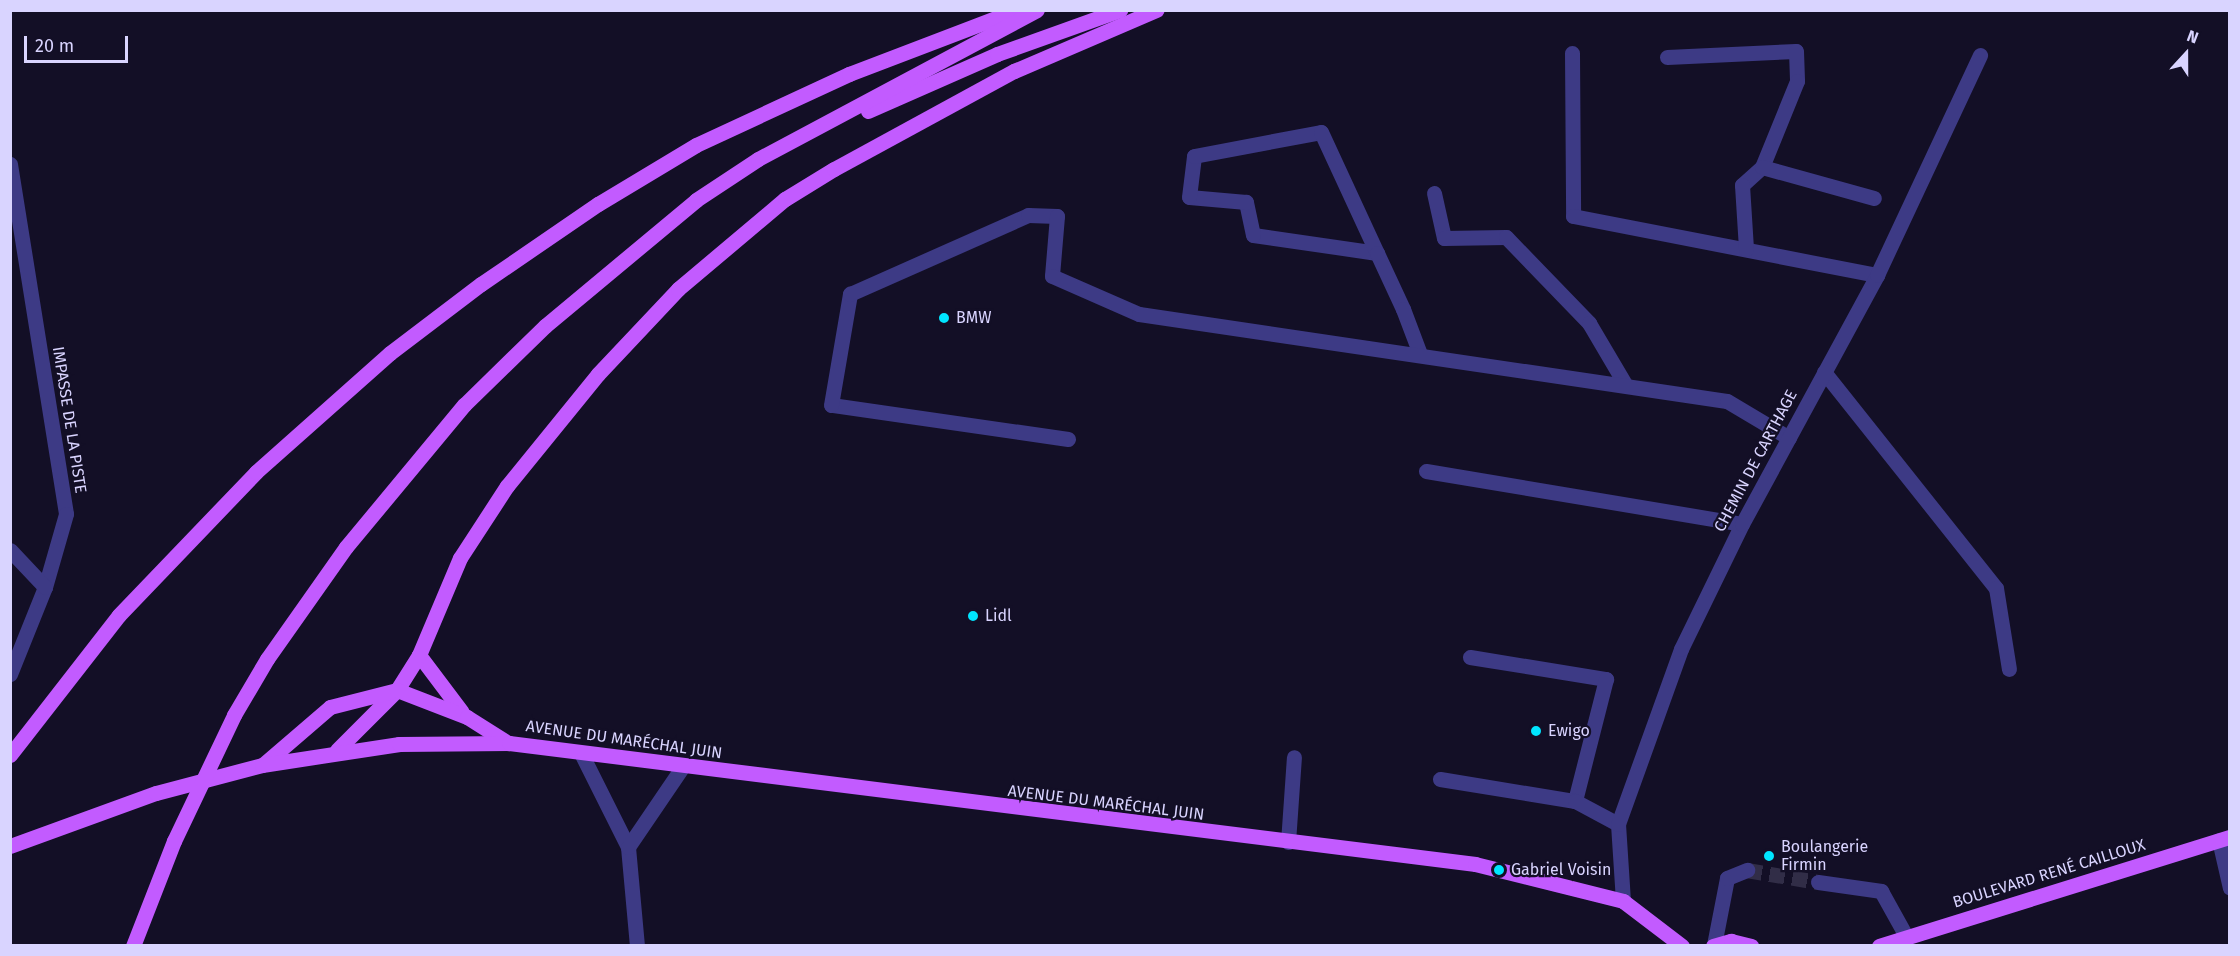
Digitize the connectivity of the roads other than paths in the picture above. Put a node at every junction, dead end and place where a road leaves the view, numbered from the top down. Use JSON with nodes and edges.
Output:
{"nodes":[{"id":1,"x":1017,"y":10,"type":"edge"},
{"id":2,"x":1037,"y":10,"type":"edge"},
{"id":3,"x":1120,"y":10,"type":"edge"},
{"id":4,"x":1156,"y":10,"type":"edge"},
{"id":5,"x":1572,"y":53,"type":"dead end"},
{"id":6,"x":1980,"y":55,"type":"dead end"},
{"id":7,"x":1667,"y":57,"type":"dead end"},
{"id":8,"x":758,"y":159,"type":"junction"},
{"id":9,"x":11,"y":164,"type":"edge"},
{"id":10,"x":1762,"y":167,"type":"junction"},
{"id":11,"x":1434,"y":193,"type":"dead end"},
{"id":12,"x":1874,"y":198,"type":"dead end"},
{"id":13,"x":1746,"y":249,"type":"junction"},
{"id":14,"x":1377,"y":253,"type":"junction"},
{"id":15,"x":1878,"y":275,"type":"junction"},
{"id":16,"x":1420,"y":354,"type":"junction"},
{"id":17,"x":1824,"y":372,"type":"junction"},
{"id":18,"x":1626,"y":384,"type":"junction"},
{"id":19,"x":1789,"y":438,"type":"junction"},
{"id":20,"x":1068,"y":439,"type":"dead end"},
{"id":21,"x":1426,"y":471,"type":"dead end"},
{"id":22,"x":1742,"y":524,"type":"junction"},
{"id":23,"x":10,"y":550,"type":"edge"},
{"id":24,"x":45,"y":587,"type":"junction"},
{"id":25,"x":419,"y":655,"type":"junction"},
{"id":26,"x":1470,"y":657,"type":"dead end"},
{"id":27,"x":2009,"y":669,"type":"dead end"},
{"id":28,"x":10,"y":674,"type":"edge"},
{"id":29,"x":397,"y":690,"type":"junction"},
{"id":30,"x":467,"y":717,"type":"junction"},
{"id":31,"x":509,"y":743,"type":"junction"},
{"id":32,"x":337,"y":750,"type":"junction"},
{"id":33,"x":581,"y":753,"type":"junction"},
{"id":34,"x":10,"y":755,"type":"edge"},
{"id":35,"x":1294,"y":757,"type":"dead end"},
{"id":36,"x":262,"y":765,"type":"junction"},
{"id":37,"x":683,"y":766,"type":"junction"},
{"id":38,"x":1440,"y":779,"type":"dead end"},
{"id":39,"x":1575,"y":801,"type":"junction"},
{"id":40,"x":1618,"y":824,"type":"junction"},
{"id":41,"x":2224,"y":838,"type":"edge"},
{"id":42,"x":1288,"y":842,"type":"junction"},
{"id":43,"x":10,"y":846,"type":"edge"},
{"id":44,"x":628,"y":847,"type":"junction"},
{"id":45,"x":1747,"y":870,"type":"tunnel mouth"},
{"id":46,"x":1818,"y":882,"type":"tunnel mouth"},
{"id":47,"x":2229,"y":888,"type":"edge"},
{"id":48,"x":1623,"y":901,"type":"junction"},
{"id":49,"x":1906,"y":936,"type":"junction"},
{"id":50,"x":133,"y":945,"type":"edge"},
{"id":51,"x":637,"y":945,"type":"edge"},
{"id":52,"x":1682,"y":945,"type":"edge"},
{"id":53,"x":1713,"y":945,"type":"edge"},
{"id":54,"x":1751,"y":945,"type":"edge"},
{"id":55,"x":1879,"y":945,"type":"edge"}],
"edges":[{"from":1,"to":34,"type":"main road"},
{"from":2,"to":8,"type":"main road"},
{"from":3,"to":8,"type":"main road"},
{"from":4,"to":25,"type":"main road"},
{"from":5,"to":13,"type":"street"},
{"from":6,"to":15,"type":"street","name":"CHEMIN DE CARTHAGE"},
{"from":7,"to":10,"type":"street"},
{"from":8,"to":50,"type":"main road"},
{"from":9,"to":24,"type":"street","name":"IMPASSE DE LA PISTE"},
{"from":10,"to":12,"type":"street"},
{"from":10,"to":13,"type":"street"},
{"from":11,"to":18,"type":"street"},
{"from":13,"to":15,"type":"street"},
{"from":14,"to":14,"type":"street"},
{"from":14,"to":16,"type":"street"},
{"from":15,"to":17,"type":"street","name":"CHEMIN DE CARTHAGE"},
{"from":16,"to":18,"type":"street"},
{"from":16,"to":20,"type":"street"},
{"from":17,"to":19,"type":"street","name":"CHEMIN DE CARTHAGE"},
{"from":17,"to":27,"type":"street"},
{"from":18,"to":19,"type":"street"},
{"from":19,"to":22,"type":"street","name":"CHEMIN DE CARTHAGE"},
{"from":21,"to":22,"type":"street"},
{"from":22,"to":40,"type":"street","name":"CHEMIN DE CARTHAGE"},
{"from":23,"to":24,"type":"street"},
{"from":24,"to":28,"type":"street","name":"IMPASSE DE LA PISTE"},
{"from":25,"to":29,"type":"main road"},
{"from":25,"to":30,"type":"main road"},
{"from":26,"to":39,"type":"street"},
{"from":29,"to":30,"type":"main road","name":"AVENUE DU MARÉCHAL JUIN"},
{"from":29,"to":32,"type":"main road"},
{"from":29,"to":36,"type":"main road","name":"AVENUE DU MARÉCHAL JUIN"},
{"from":30,"to":31,"type":"main road","name":"AVENUE DU MARÉCHAL JUIN"},
{"from":31,"to":32,"type":"main road","name":"AVENUE DU MARÉCHAL JUIN"},
{"from":31,"to":33,"type":"main road","name":"AVENUE DU MARÉCHAL JUIN"},
{"from":32,"to":36,"type":"main road","name":"AVENUE DU MARÉCHAL JUIN"},
{"from":33,"to":37,"type":"main road","name":"AVENUE DU MARÉCHAL JUIN"},
{"from":33,"to":44,"type":"street"},
{"from":35,"to":42,"type":"street"},
{"from":36,"to":43,"type":"main road","name":"AVENUE DU MARÉCHAL JUIN"},
{"from":37,"to":42,"type":"main road","name":"AVENUE DU MARÉCHAL JUIN"},
{"from":37,"to":44,"type":"street"},
{"from":38,"to":39,"type":"street"},
{"from":39,"to":40,"type":"street"},
{"from":40,"to":48,"type":"street","name":"CHEMIN DE CARTHAGE"},
{"from":41,"to":47,"type":"street"},
{"from":41,"to":49,"type":"main road","name":"BOULEVARD RENÉ CAILLOUX"},
{"from":42,"to":48,"type":"main road","name":"AVENUE DU MARÉCHAL JUIN"},
{"from":44,"to":51,"type":"street"},
{"from":45,"to":53,"type":"street"},
{"from":46,"to":49,"type":"street"},
{"from":48,"to":52,"type":"main road","name":"AVENUE DU MARÉCHAL JUIN"},
{"from":49,"to":55,"type":"main road","name":"BOULEVARD RENÉ CAILLOUX"},
{"from":53,"to":54,"type":"main road"}]}
